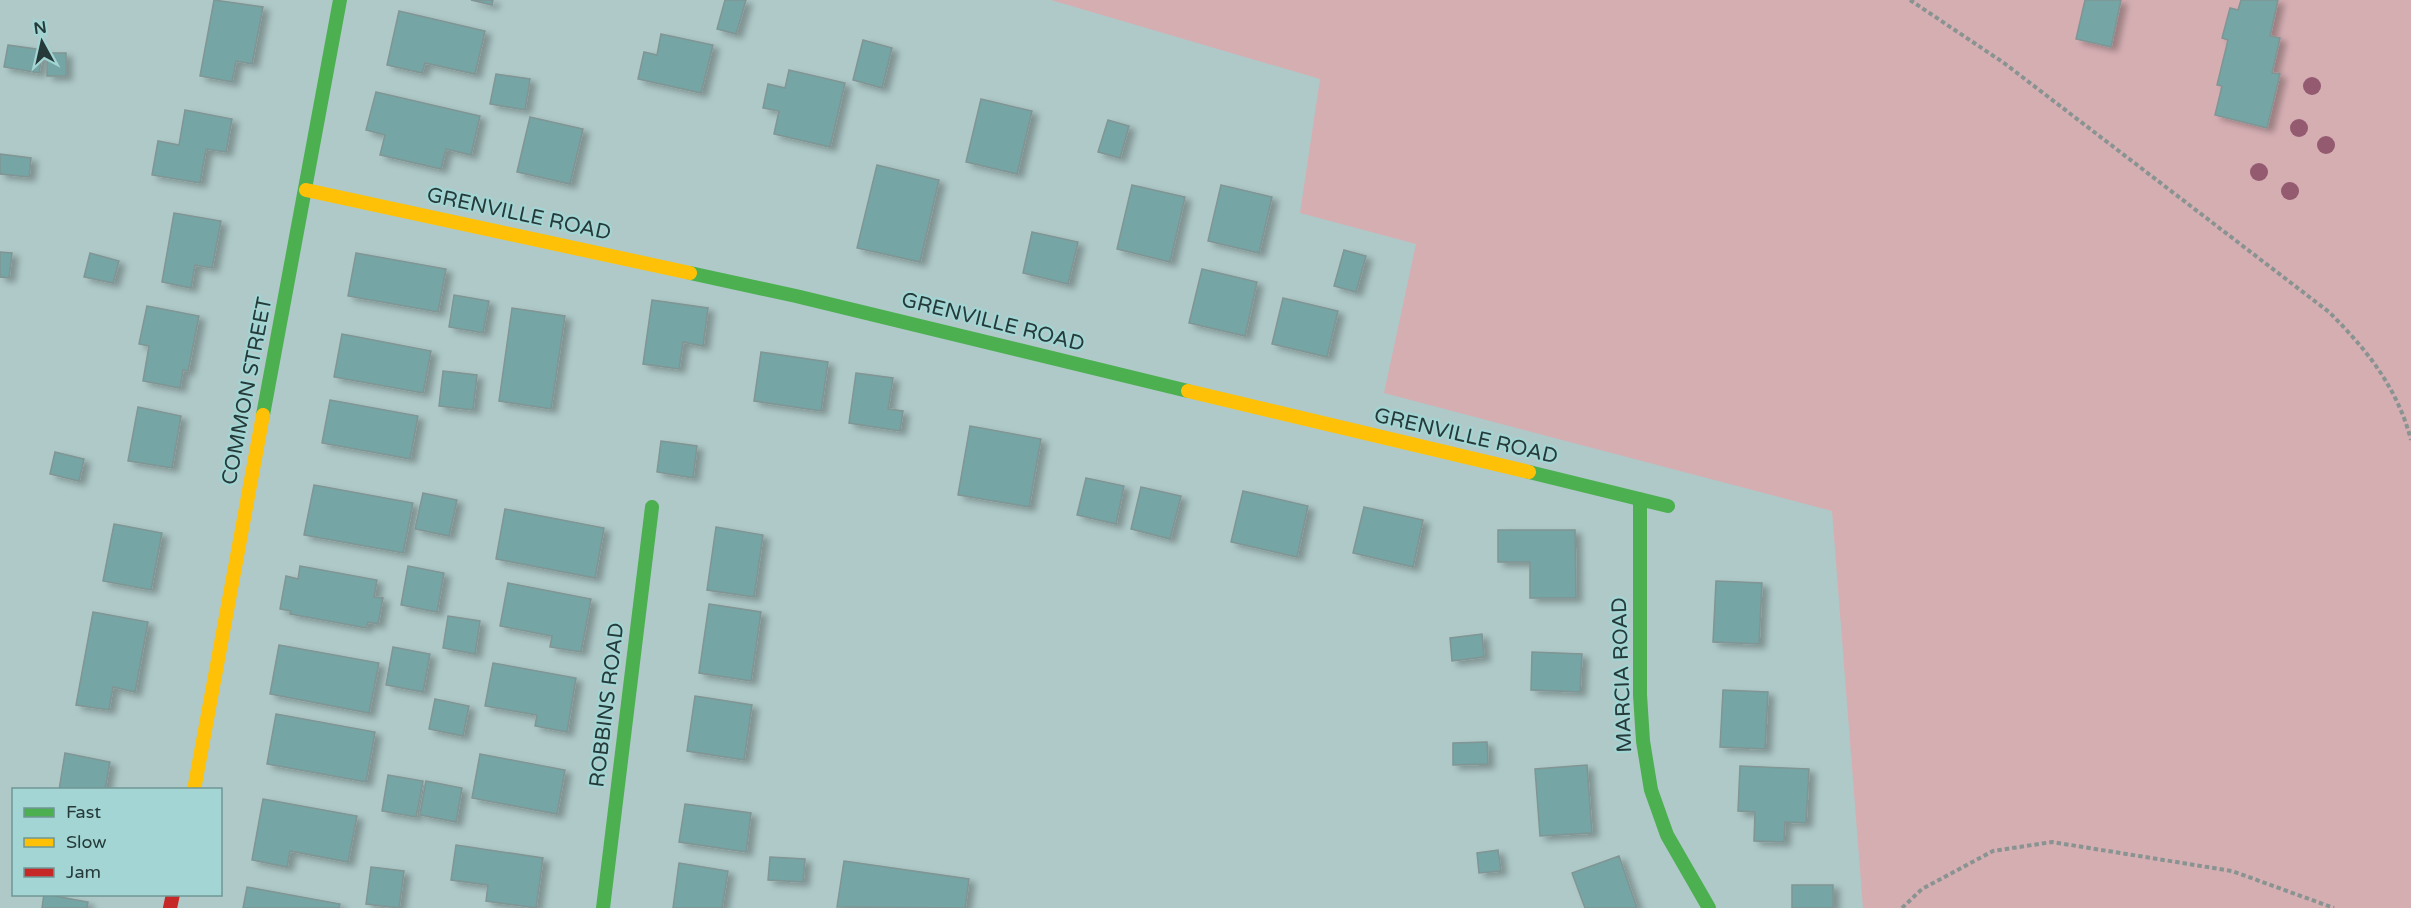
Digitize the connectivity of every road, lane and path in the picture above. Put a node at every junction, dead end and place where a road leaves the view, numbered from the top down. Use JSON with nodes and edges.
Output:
{"nodes":[{"id":1,"x":340,"y":0,"type":"edge"},
{"id":2,"x":1910,"y":0,"type":"edge"},
{"id":3,"x":306,"y":190,"type":"junction"},
{"id":4,"x":2411,"y":440,"type":"edge"},
{"id":5,"x":1640,"y":499,"type":"junction"},
{"id":6,"x":1668,"y":506,"type":"dead end"},
{"id":7,"x":652,"y":507,"type":"dead end"},
{"id":8,"x":194,"y":788,"type":"edge"},
{"id":9,"x":603,"y":908,"type":"edge"},
{"id":10,"x":1709,"y":908,"type":"edge"},
{"id":11,"x":1902,"y":908,"type":"edge"},
{"id":12,"x":2334,"y":908,"type":"edge"}],
"edges":[{"from":1,"to":3,"type":"street","name":"COMMON STREET"},
{"from":2,"to":4,"type":"path"},
{"from":3,"to":5,"type":"street","name":"GRENVILLE ROAD"},
{"from":3,"to":8,"type":"street","name":"COMMON STREET"},
{"from":5,"to":6,"type":"street","name":"GRENVILLE ROAD"},
{"from":5,"to":10,"type":"street","name":"MARCIA ROAD"},
{"from":7,"to":9,"type":"street","name":"ROBBINS ROAD"},
{"from":11,"to":12,"type":"path"}]}
